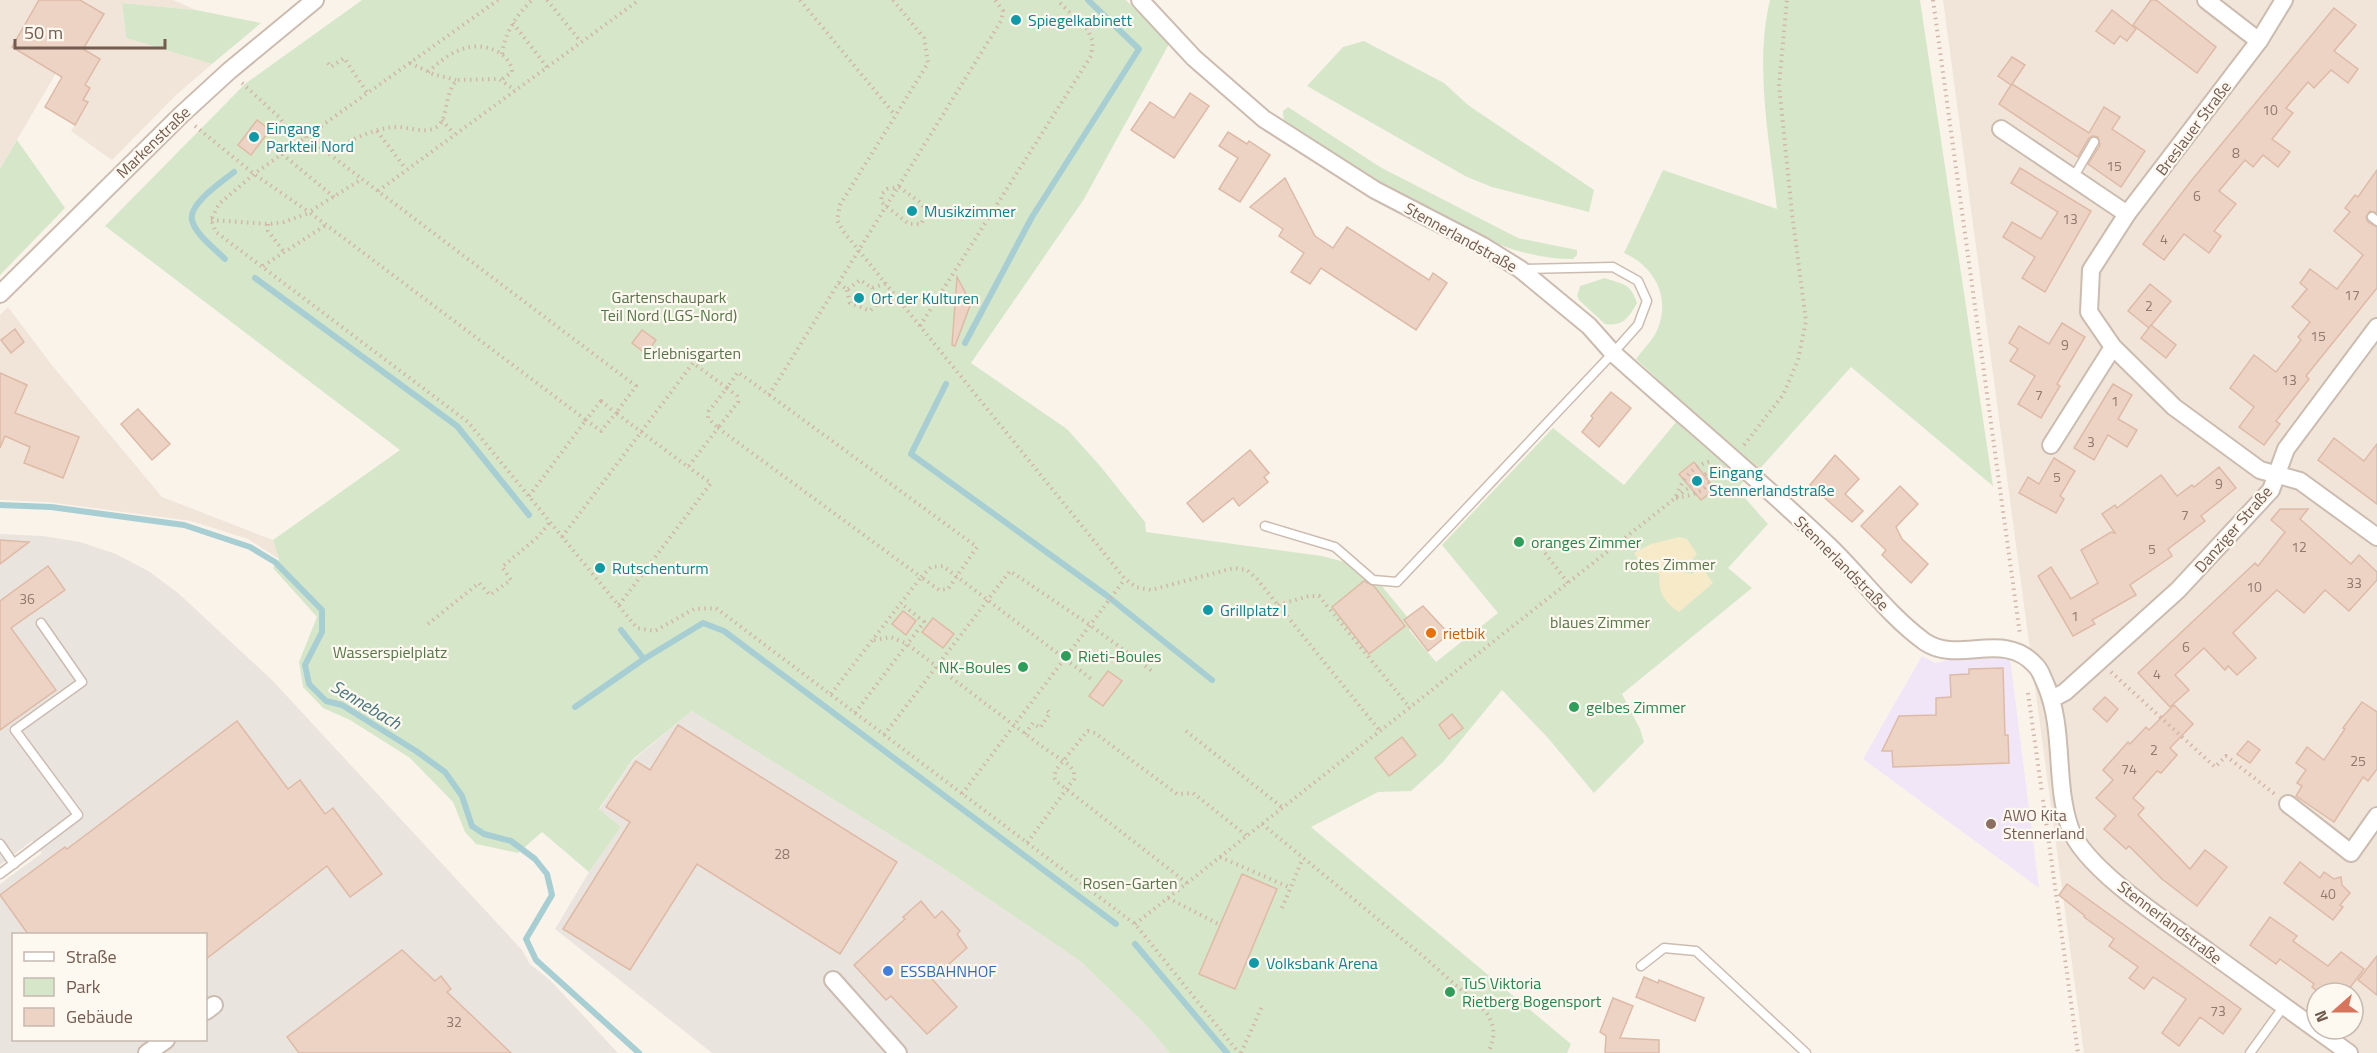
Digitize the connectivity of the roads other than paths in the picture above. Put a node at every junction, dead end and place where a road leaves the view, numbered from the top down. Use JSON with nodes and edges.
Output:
{"nodes":[{"id":1,"x":315,"y":0,"type":"edge"},
{"id":2,"x":1140,"y":0,"type":"edge"},
{"id":3,"x":2206,"y":0,"type":"edge"},
{"id":4,"x":2284,"y":0,"type":"edge"},
{"id":5,"x":2259,"y":41,"type":"junction"},
{"id":6,"x":2001,"y":129,"type":"dead end"},
{"id":7,"x":2094,"y":142,"type":"dead end"},
{"id":8,"x":2073,"y":178,"type":"junction"},
{"id":9,"x":2127,"y":214,"type":"junction"},
{"id":10,"x":1520,"y":269,"type":"junction"},
{"id":11,"x":0,"y":294,"type":"edge"},
{"id":12,"x":2377,"y":327,"type":"edge"},
{"id":13,"x":2112,"y":347,"type":"junction"},
{"id":14,"x":1613,"y":353,"type":"junction"},
{"id":15,"x":2051,"y":445,"type":"dead end"},
{"id":16,"x":2277,"y":475,"type":"junction"},
{"id":17,"x":1265,"y":526,"type":"dead end"},
{"id":18,"x":2377,"y":537,"type":"edge"},
{"id":19,"x":41,"y":623,"type":"dead end"},
{"id":20,"x":2052,"y":699,"type":"junction"},
{"id":21,"x":2288,"y":804,"type":"road end"},
{"id":22,"x":2377,"y":816,"type":"edge"},
{"id":23,"x":0,"y":844,"type":"edge"},
{"id":24,"x":14,"y":864,"type":"junction"},
{"id":25,"x":0,"y":874,"type":"edge"},
{"id":26,"x":1641,"y":966,"type":"dead end"},
{"id":27,"x":833,"y":980,"type":"dead end"},
{"id":28,"x":2284,"y":1006,"type":"junction"},
{"id":29,"x":165,"y":1041,"type":"edge"},
{"id":30,"x":147,"y":1053,"type":"edge"},
{"id":31,"x":898,"y":1053,"type":"edge"},
{"id":32,"x":1806,"y":1053,"type":"edge"},
{"id":33,"x":2250,"y":1053,"type":"edge"},
{"id":34,"x":2349,"y":1053,"type":"edge"}],
"edges":[{"from":1,"to":11,"type":"street","name":"Markenstraße"},
{"from":2,"to":10,"type":"street","name":"Stennerlandstraße"},
{"from":3,"to":5,"type":"street"},
{"from":4,"to":5,"type":"street","name":"Breslauer Straße"},
{"from":5,"to":9,"type":"street","name":"Breslauer Straße"},
{"from":6,"to":8,"type":"street"},
{"from":7,"to":8,"type":"lane"},
{"from":8,"to":9,"type":"street"},
{"from":9,"to":13,"type":"street","name":"Breslauer Straße"},
{"from":10,"to":14,"type":"street","name":"Stennerlandstraße"},
{"from":10,"to":14,"type":"lane"},
{"from":12,"to":16,"type":"street","name":"Danziger Straße"},
{"from":13,"to":15,"type":"street"},
{"from":13,"to":16,"type":"street","name":"Breslauer Straße"},
{"from":14,"to":17,"type":"lane"},
{"from":14,"to":20,"type":"street","name":"Stennerlandstraße"},
{"from":16,"to":18,"type":"street","name":"Breslauer Straße"},
{"from":16,"to":20,"type":"street","name":"Danziger Straße"},
{"from":19,"to":24,"type":"lane"},
{"from":20,"to":28,"type":"street","name":"Stennerlandstraße"},
{"from":21,"to":22,"type":"street"},
{"from":23,"to":24,"type":"lane"},
{"from":24,"to":25,"type":"lane"},
{"from":26,"to":32,"type":"lane"},
{"from":27,"to":31,"type":"street"},
{"from":28,"to":33,"type":"lane"},
{"from":28,"to":34,"type":"street","name":"Stennerlandstraße"},
{"from":29,"to":30,"type":"street"}]}
